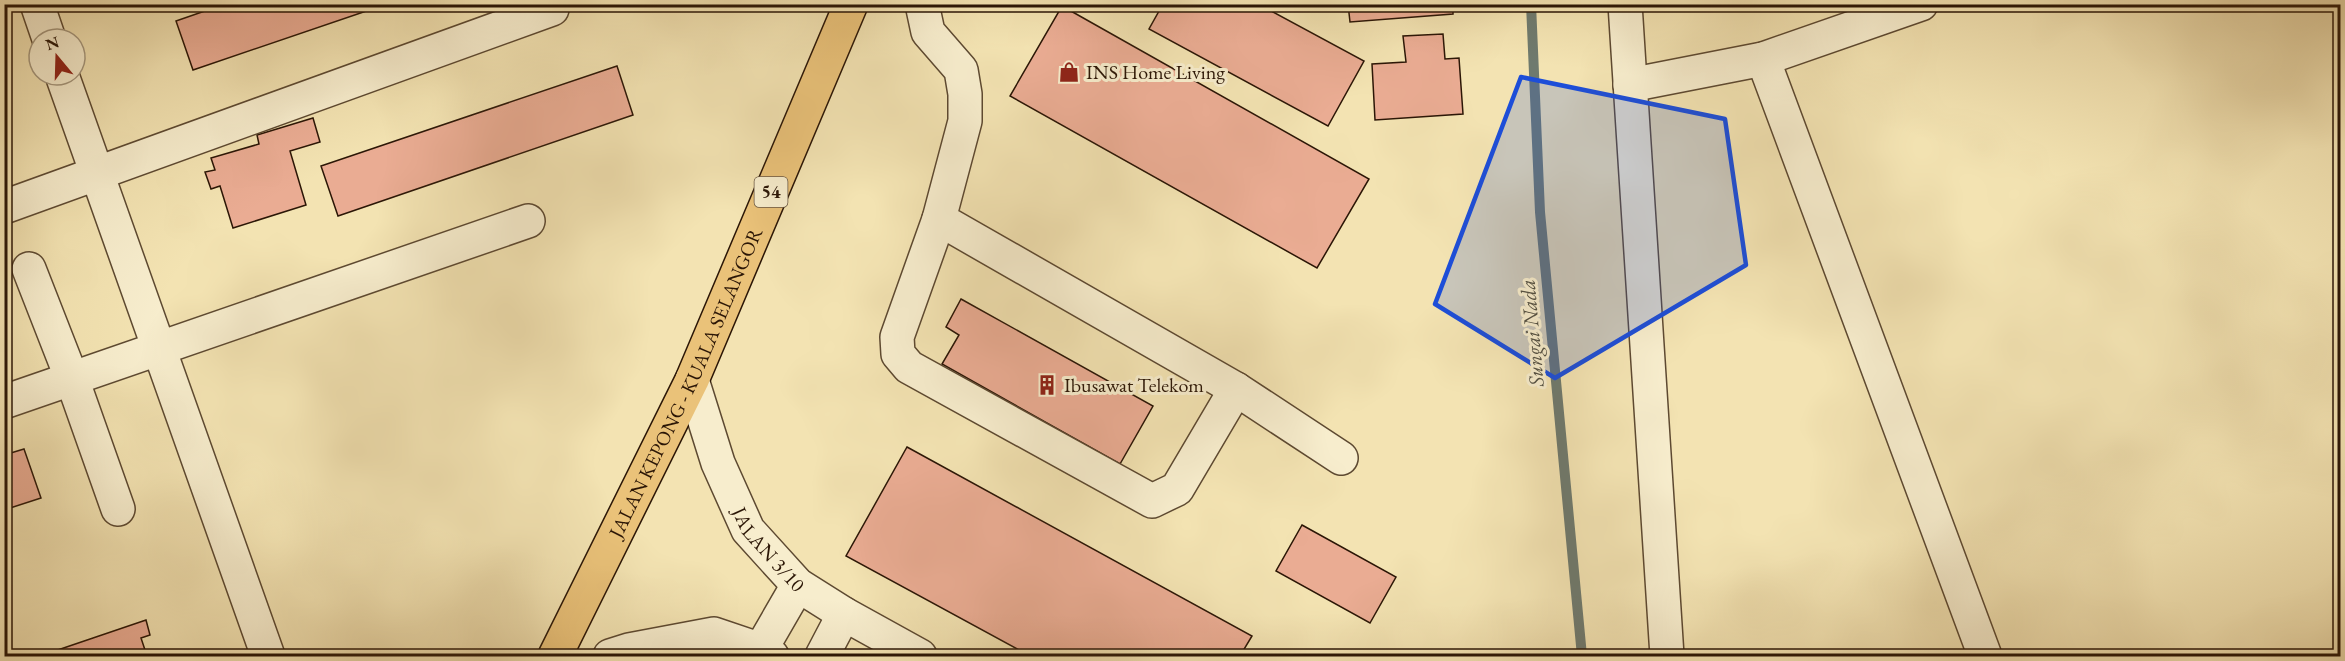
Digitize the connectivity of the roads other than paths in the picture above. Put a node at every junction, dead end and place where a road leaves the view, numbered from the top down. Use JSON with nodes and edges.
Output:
{"nodes":[{"id":1,"x":37,"y":4,"type":"edge"},
{"id":2,"x":850,"y":4,"type":"edge"},
{"id":3,"x":922,"y":4,"type":"edge"},
{"id":4,"x":1625,"y":4,"type":"edge"},
{"id":5,"x":1921,"y":4,"type":"edge"},
{"id":6,"x":552,"y":9,"type":"dead end"},
{"id":7,"x":45,"y":27,"type":"edge"},
{"id":8,"x":1762,"y":59,"type":"junction"},
{"id":9,"x":1630,"y":85,"type":"junction"},
{"id":10,"x":66,"y":87,"type":"edge"},
{"id":11,"x":97,"y":173,"type":"junction"},
{"id":12,"x":4,"y":207,"type":"edge"},
{"id":13,"x":939,"y":219,"type":"junction"},
{"id":14,"x":528,"y":222,"type":"dead end"},
{"id":15,"x":29,"y":269,"type":"dead end"},
{"id":16,"x":159,"y":349,"type":"junction"},
{"id":17,"x":72,"y":379,"type":"junction"},
{"id":18,"x":692,"y":380,"type":"junction"},
{"id":19,"x":1236,"y":389,"type":"junction"},
{"id":20,"x":4,"y":402,"type":"edge"},
{"id":21,"x":1341,"y":458,"type":"dead end"},
{"id":22,"x":118,"y":508,"type":"dead end"},
{"id":23,"x":798,"y":585,"type":"junction"},
{"id":24,"x":844,"y":614,"type":"junction"},
{"id":25,"x":764,"y":654,"type":"edge"},
{"id":26,"x":268,"y":657,"type":"edge"},
{"id":27,"x":555,"y":657,"type":"edge"},
{"id":28,"x":610,"y":657,"type":"edge"},
{"id":29,"x":822,"y":657,"type":"edge"},
{"id":30,"x":920,"y":657,"type":"edge"},
{"id":31,"x":1667,"y":657,"type":"edge"},
{"id":32,"x":1985,"y":657,"type":"edge"}],
"edges":[{"from":1,"to":7,"type":"street"},
{"from":2,"to":18,"type":"highway","name":"JALAN KEPONG - KUALA SELANGOR","number":"54"},
{"from":3,"to":13,"type":"street"},
{"from":4,"to":9,"type":"street"},
{"from":5,"to":8,"type":"street"},
{"from":6,"to":11,"type":"street"},
{"from":8,"to":9,"type":"street"},
{"from":8,"to":32,"type":"street"},
{"from":9,"to":31,"type":"street"},
{"from":10,"to":11,"type":"street"},
{"from":11,"to":12,"type":"street"},
{"from":11,"to":16,"type":"street"},
{"from":13,"to":19,"type":"street"},
{"from":13,"to":19,"type":"street"},
{"from":14,"to":16,"type":"street"},
{"from":15,"to":17,"type":"street"},
{"from":16,"to":17,"type":"street"},
{"from":16,"to":26,"type":"street"},
{"from":17,"to":20,"type":"street"},
{"from":17,"to":22,"type":"street"},
{"from":18,"to":23,"type":"street","name":"JALAN 3/10"},
{"from":18,"to":27,"type":"highway","name":"JALAN KEPONG - KUALA SELANGOR","number":"54"},
{"from":19,"to":21,"type":"street"},
{"from":23,"to":24,"type":"street","name":"JALAN 3/10"},
{"from":23,"to":25,"type":"street"},
{"from":24,"to":29,"type":"street"},
{"from":24,"to":30,"type":"street","name":"JALAN 3/10"},
{"from":25,"to":28,"type":"street"}]}
